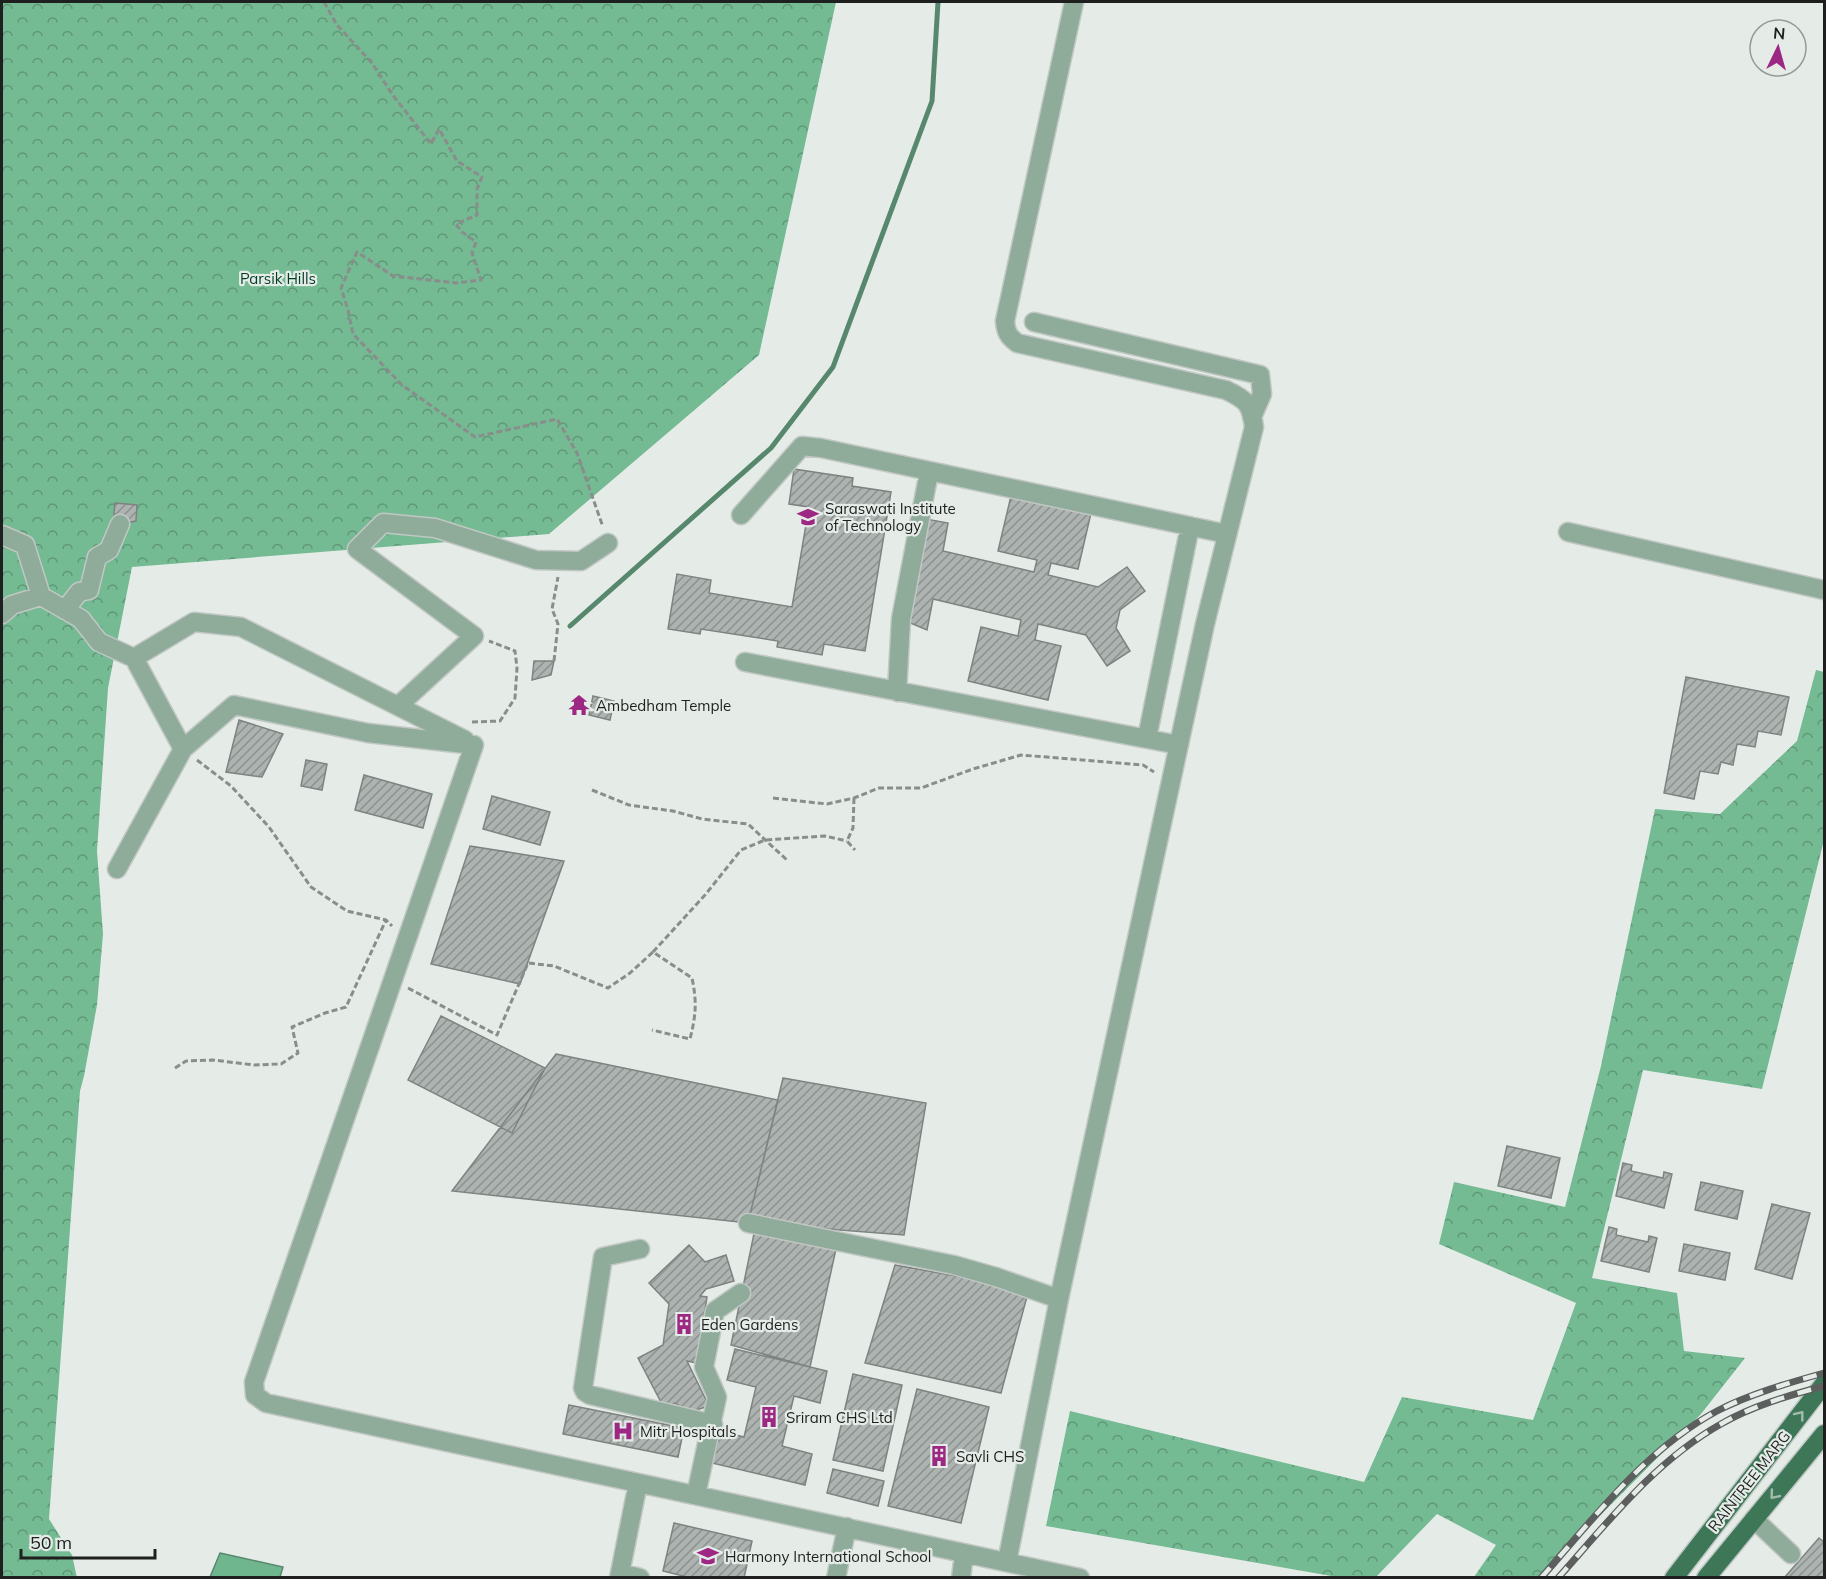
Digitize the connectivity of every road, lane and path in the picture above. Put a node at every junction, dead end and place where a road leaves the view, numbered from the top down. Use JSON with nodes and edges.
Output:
{"nodes":[{"id":1,"x":324,"y":2,"type":"edge"},
{"id":2,"x":1074,"y":2,"type":"edge"},
{"id":3,"x":1034,"y":322,"type":"dead end"},
{"id":4,"x":1252,"y":417,"type":"junction"},
{"id":5,"x":929,"y":471,"type":"junction"},
{"id":6,"x":741,"y":515,"type":"dead end"},
{"id":7,"x":120,"y":524,"type":"dead end"},
{"id":8,"x":1190,"y":526,"type":"junction"},
{"id":9,"x":1568,"y":532,"type":"dead end"},
{"id":10,"x":1227,"y":534,"type":"junction"},
{"id":11,"x":2,"y":535,"type":"edge"},
{"id":12,"x":608,"y":543,"type":"joint"},
{"id":13,"x":563,"y":561,"type":"junction"},
{"id":14,"x":1824,"y":590,"type":"edge"},
{"id":15,"x":41,"y":596,"type":"junction"},
{"id":16,"x":65,"y":610,"type":"junction"},
{"id":17,"x":2,"y":614,"type":"edge"},
{"id":18,"x":474,"y":636,"type":"junction"},
{"id":19,"x":134,"y":658,"type":"junction"},
{"id":20,"x":554,"y":661,"type":"dead end"},
{"id":21,"x":745,"y":662,"type":"dead end"},
{"id":22,"x":897,"y":692,"type":"junction"},
{"id":23,"x":398,"y":706,"type":"junction"},
{"id":24,"x":467,"y":721,"type":"dead end"},
{"id":25,"x":1147,"y":738,"type":"junction"},
{"id":26,"x":474,"y":745,"type":"junction"},
{"id":27,"x":1179,"y":745,"type":"junction"},
{"id":28,"x":183,"y":749,"type":"junction"},
{"id":29,"x":1171,"y":783,"type":"junction"},
{"id":30,"x":592,"y":790,"type":"dead end"},
{"id":31,"x":773,"y":798,"type":"dead end"},
{"id":32,"x":854,"y":798,"type":"junction"},
{"id":33,"x":765,"y":840,"type":"junction"},
{"id":34,"x":847,"y":841,"type":"junction"},
{"id":35,"x":855,"y":850,"type":"dead end"},
{"id":36,"x":788,"y":861,"type":"dead end"},
{"id":37,"x":117,"y":869,"type":"dead end"},
{"id":38,"x":386,"y":920,"type":"junction"},
{"id":39,"x":407,"y":939,"type":"junction"},
{"id":40,"x":653,"y":952,"type":"junction"},
{"id":41,"x":393,"y":981,"type":"junction"},
{"id":42,"x":652,"y":1030,"type":"dead end"},
{"id":43,"x":175,"y":1068,"type":"dead end"},
{"id":44,"x":748,"y":1223,"type":"dead end"},
{"id":45,"x":640,"y":1249,"type":"dead end"},
{"id":46,"x":741,"y":1293,"type":"dead end"},
{"id":47,"x":1059,"y":1299,"type":"junction"},
{"id":48,"x":1824,"y":1384,"type":"edge"},
{"id":49,"x":713,"y":1424,"type":"junction"},
{"id":50,"x":1824,"y":1434,"type":"edge"},
{"id":51,"x":638,"y":1483,"type":"junction"},
{"id":52,"x":696,"y":1495,"type":"junction"},
{"id":53,"x":1754,"y":1519,"type":"junction"},
{"id":54,"x":847,"y":1527,"type":"junction"},
{"id":55,"x":964,"y":1554,"type":"junction"},
{"id":56,"x":1791,"y":1554,"type":"dead end"},
{"id":57,"x":1007,"y":1562,"type":"junction"},
{"id":58,"x":619,"y":1575,"type":"edge"},
{"id":59,"x":640,"y":1578,"type":"edge"},
{"id":60,"x":836,"y":1578,"type":"edge"},
{"id":61,"x":961,"y":1578,"type":"edge"},
{"id":62,"x":1080,"y":1578,"type":"edge"},
{"id":63,"x":1674,"y":1578,"type":"edge"},
{"id":64,"x":1706,"y":1578,"type":"edge"}],
"edges":[{"from":1,"to":12,"type":"path"},
{"from":2,"to":4,"type":"street"},
{"from":3,"to":4,"type":"street"},
{"from":4,"to":10,"type":"street"},
{"from":5,"to":6,"type":"street"},
{"from":5,"to":8,"type":"street"},
{"from":5,"to":22,"type":"street"},
{"from":7,"to":16,"type":"street"},
{"from":8,"to":10,"type":"street"},
{"from":8,"to":25,"type":"street"},
{"from":9,"to":14,"type":"street"},
{"from":10,"to":27,"type":"street"},
{"from":11,"to":15,"type":"street"},
{"from":12,"to":13,"type":"street"},
{"from":13,"to":18,"type":"street"},
{"from":13,"to":20,"type":"path"},
{"from":15,"to":16,"type":"street"},
{"from":15,"to":17,"type":"street"},
{"from":16,"to":19,"type":"street"},
{"from":18,"to":23,"type":"street"},
{"from":18,"to":24,"type":"path"},
{"from":19,"to":23,"type":"street"},
{"from":19,"to":28,"type":"street"},
{"from":21,"to":22,"type":"street"},
{"from":22,"to":25,"type":"street"},
{"from":23,"to":26,"type":"street"},
{"from":25,"to":27,"type":"street"},
{"from":26,"to":28,"type":"street"},
{"from":26,"to":39,"type":"street"},
{"from":27,"to":29,"type":"street"},
{"from":28,"to":37,"type":"street"},
{"from":28,"to":38,"type":"path"},
{"from":29,"to":32,"type":"path"},
{"from":29,"to":47,"type":"street"},
{"from":30,"to":33,"type":"path"},
{"from":31,"to":32,"type":"path"},
{"from":32,"to":34,"type":"path"},
{"from":33,"to":34,"type":"path"},
{"from":33,"to":36,"type":"path"},
{"from":33,"to":40,"type":"path"},
{"from":34,"to":35,"type":"path"},
{"from":38,"to":39,"type":"path"},
{"from":38,"to":43,"type":"path"},
{"from":39,"to":41,"type":"street"},
{"from":40,"to":41,"type":"path"},
{"from":40,"to":42,"type":"path"},
{"from":41,"to":51,"type":"street"},
{"from":44,"to":47,"type":"street"},
{"from":45,"to":49,"type":"street"},
{"from":46,"to":49,"type":"street"},
{"from":47,"to":57,"type":"street"},
{"from":63,"to":48,"type":"main road","name":"RAINTREE MARG","one_way":true},
{"from":49,"to":52,"type":"street"},
{"from":50,"to":53,"type":"main road","name":"RAINTREE MARG","one_way":true},
{"from":51,"to":52,"type":"street"},
{"from":51,"to":58,"type":"street"},
{"from":52,"to":54,"type":"street"},
{"from":53,"to":56,"type":"street"},
{"from":53,"to":64,"type":"main road","name":"RAINTREE MARG"},
{"from":54,"to":55,"type":"street"},
{"from":54,"to":60,"type":"street"},
{"from":55,"to":57,"type":"street"},
{"from":55,"to":61,"type":"street"},
{"from":57,"to":62,"type":"street"},
{"from":58,"to":59,"type":"street"}]}
